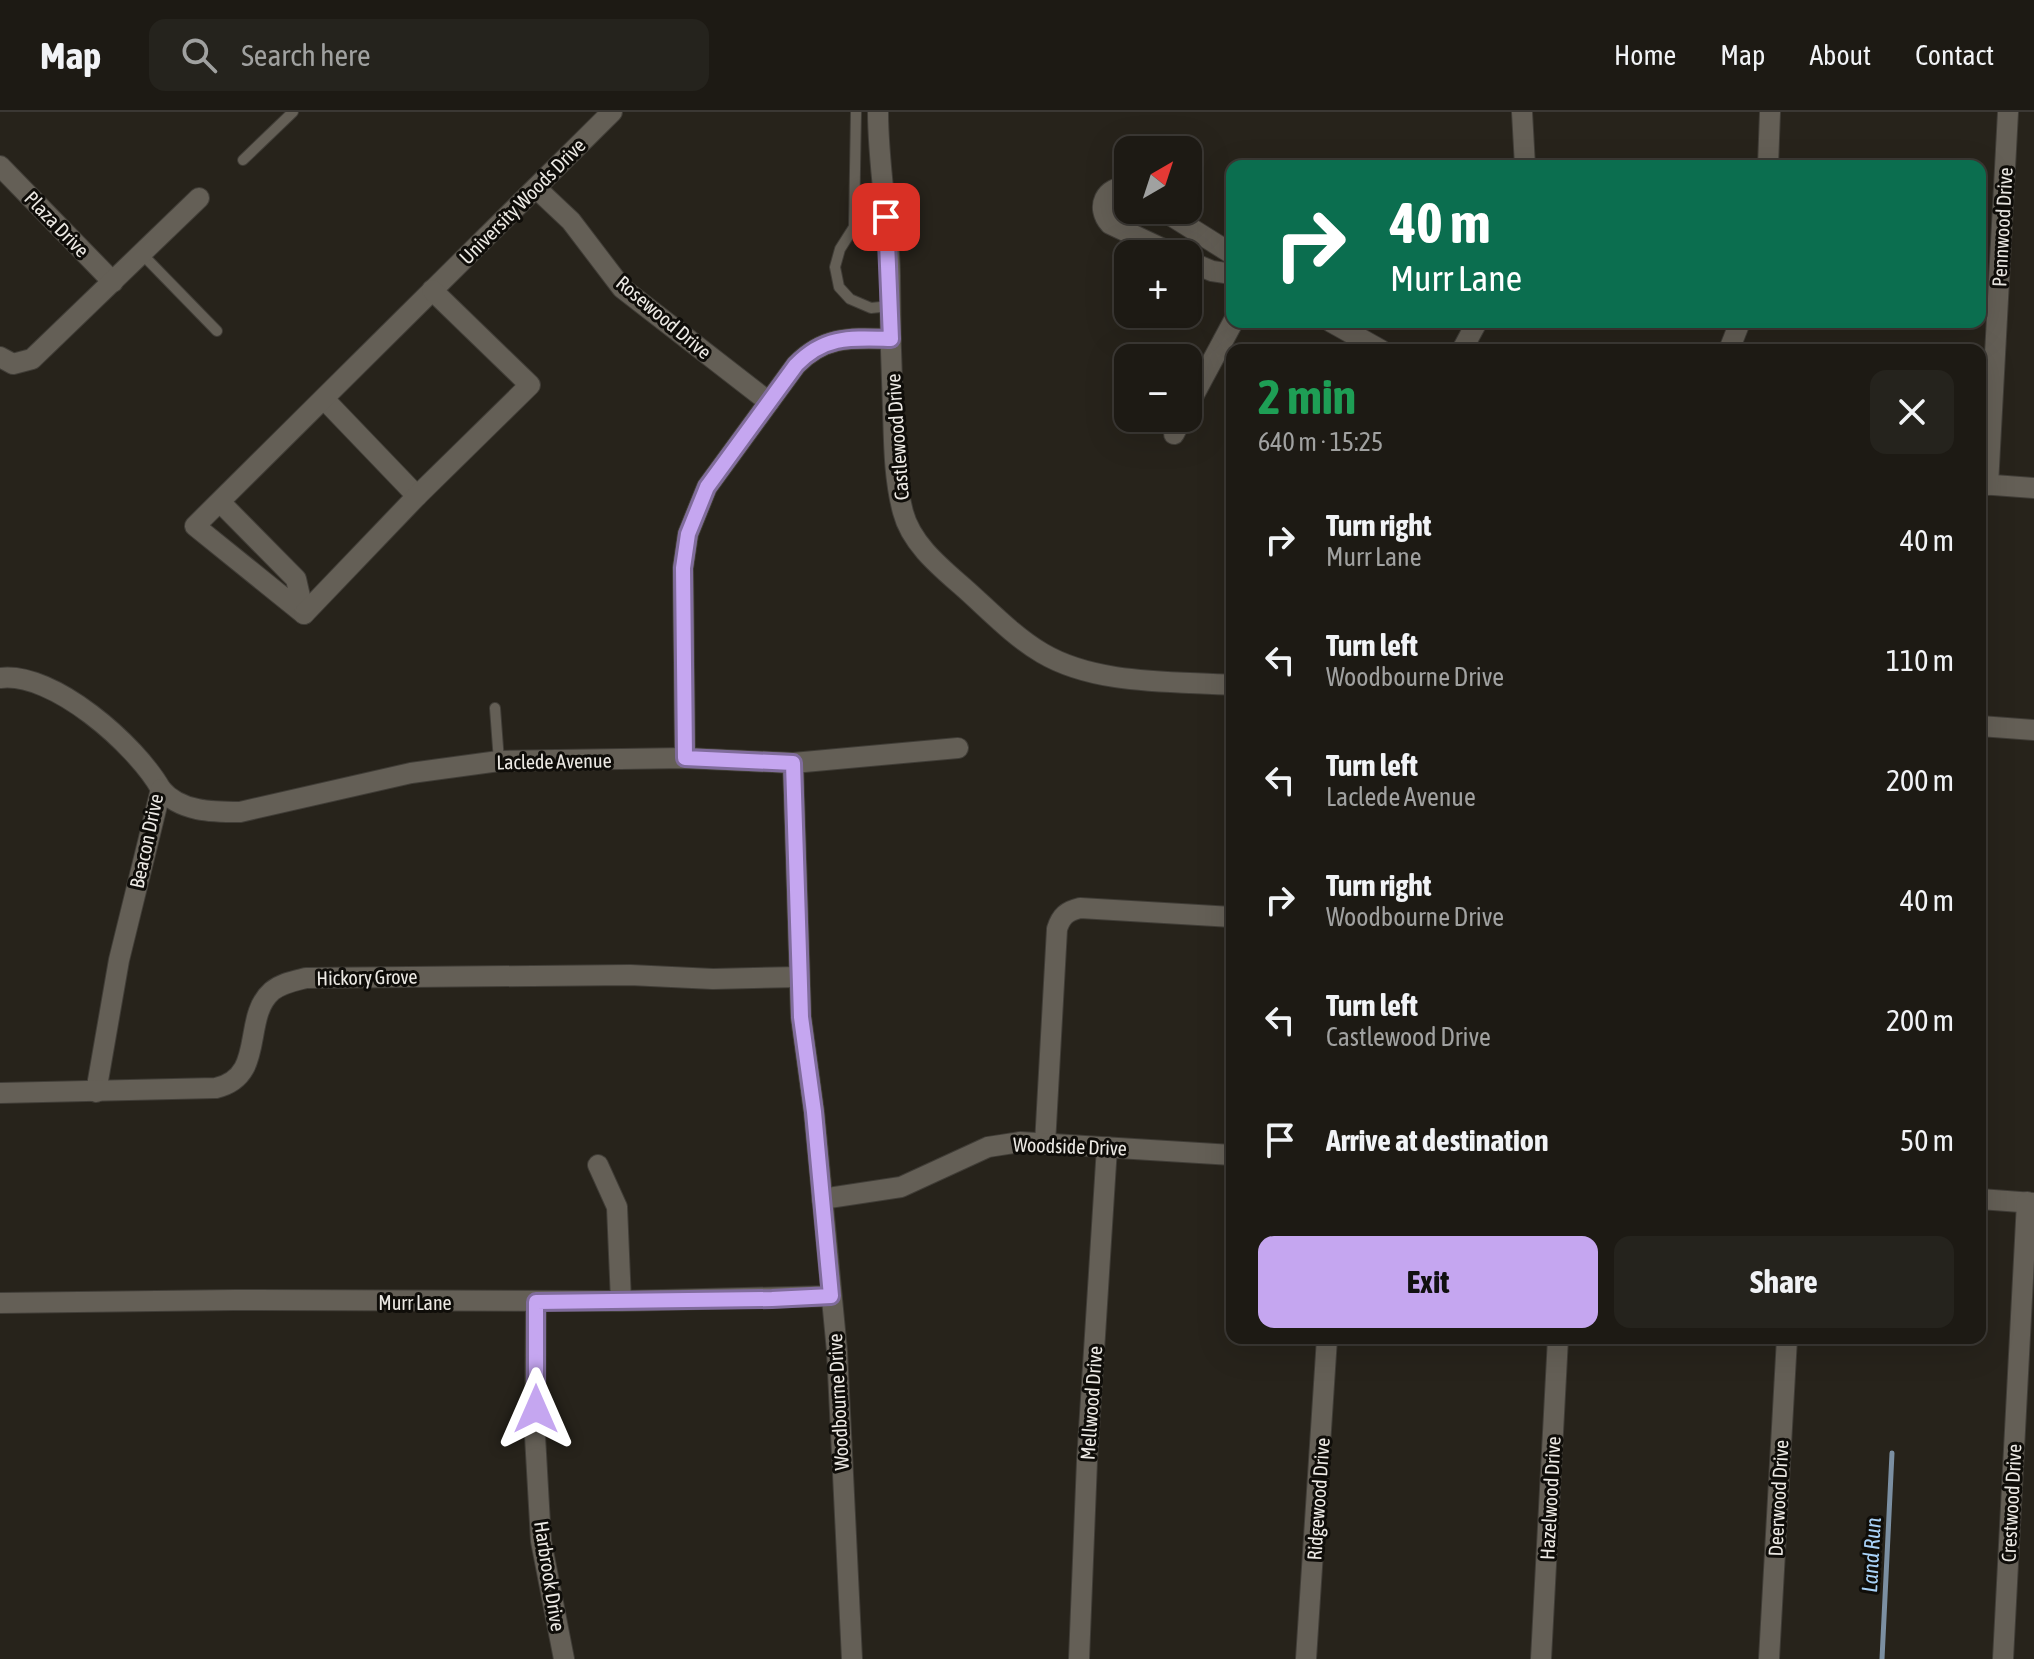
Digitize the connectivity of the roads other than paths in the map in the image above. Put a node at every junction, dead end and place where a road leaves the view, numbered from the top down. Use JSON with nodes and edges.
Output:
{"nodes":[{"id":1,"x":293,"y":112,"type":"edge"},
{"id":2,"x":612,"y":112,"type":"edge"},
{"id":3,"x":856,"y":112,"type":"edge"},
{"id":4,"x":878,"y":112,"type":"edge"},
{"id":5,"x":1522,"y":112,"type":"edge"},
{"id":6,"x":1770,"y":112,"type":"edge"},
{"id":7,"x":2008,"y":112,"type":"edge"},
{"id":8,"x":243,"y":160,"type":"dead end"},
{"id":9,"x":1525,"y":160,"type":"edge"},
{"id":10,"x":1768,"y":160,"type":"edge"},
{"id":11,"x":0,"y":166,"type":"edge"},
{"id":12,"x":536,"y":188,"type":"junction"},
{"id":13,"x":1114,"y":190,"type":"edge"},
{"id":14,"x":199,"y":198,"type":"dead end"},
{"id":15,"x":1184,"y":224,"type":"edge"},
{"id":16,"x":1144,"y":240,"type":"edge"},
{"id":17,"x":1226,"y":250,"type":"edge"},
{"id":18,"x":142,"y":254,"type":"junction"},
{"id":19,"x":1202,"y":267,"type":"edge"},
{"id":20,"x":1226,"y":273,"type":"edge"},
{"id":21,"x":113,"y":282,"type":"junction"},
{"id":22,"x":432,"y":290,"type":"junction"},
{"id":23,"x":890,"y":306,"type":"junction"},
{"id":24,"x":1230,"y":328,"type":"edge"},
{"id":25,"x":1342,"y":328,"type":"edge"},
{"id":26,"x":217,"y":331,"type":"dead end"},
{"id":27,"x":891,"y":339,"type":"junction"},
{"id":28,"x":1370,"y":344,"type":"edge"},
{"id":29,"x":0,"y":357,"type":"edge"},
{"id":30,"x":1202,"y":380,"type":"edge"},
{"id":31,"x":324,"y":399,"type":"junction"},
{"id":32,"x":769,"y":402,"type":"junction"},
{"id":33,"x":1986,"y":453,"type":"edge"},
{"id":34,"x":1986,"y":484,"type":"edge"},
{"id":35,"x":2034,"y":488,"type":"edge"},
{"id":36,"x":417,"y":496,"type":"junction"},
{"id":37,"x":220,"y":502,"type":"junction"},
{"id":38,"x":304,"y":614,"type":"junction"},
{"id":39,"x":0,"y":678,"type":"edge"},
{"id":40,"x":1226,"y":685,"type":"edge"},
{"id":41,"x":495,"y":708,"type":"dead end"},
{"id":42,"x":1986,"y":726,"type":"edge"},
{"id":43,"x":2034,"y":730,"type":"edge"},
{"id":44,"x":958,"y":748,"type":"dead end"},
{"id":45,"x":685,"y":758,"type":"junction"},
{"id":46,"x":499,"y":761,"type":"junction"},
{"id":47,"x":793,"y":763,"type":"junction"},
{"id":48,"x":161,"y":789,"type":"junction"},
{"id":49,"x":1226,"y":917,"type":"edge"},
{"id":50,"x":799,"y":977,"type":"junction"},
{"id":51,"x":96,"y":1092,"type":"junction"},
{"id":52,"x":0,"y":1093,"type":"edge"},
{"id":53,"x":1045,"y":1144,"type":"junction"},
{"id":54,"x":1107,"y":1147,"type":"junction"},
{"id":55,"x":1226,"y":1155,"type":"edge"},
{"id":56,"x":598,"y":1165,"type":"dead end"},
{"id":57,"x":822,"y":1199,"type":"junction"},
{"id":58,"x":1986,"y":1199,"type":"edge"},
{"id":59,"x":2030,"y":1202,"type":"edge"},
{"id":60,"x":831,"y":1296,"type":"junction"},
{"id":61,"x":621,"y":1301,"type":"junction"},
{"id":62,"x":536,"y":1302,"type":"junction"},
{"id":63,"x":0,"y":1303,"type":"edge"},
{"id":64,"x":1327,"y":1344,"type":"edge"},
{"id":65,"x":1558,"y":1344,"type":"edge"},
{"id":66,"x":1787,"y":1344,"type":"edge"},
{"id":67,"x":564,"y":1659,"type":"edge"},
{"id":68,"x":852,"y":1659,"type":"edge"},
{"id":69,"x":1079,"y":1659,"type":"edge"},
{"id":70,"x":1306,"y":1659,"type":"edge"},
{"id":71,"x":1541,"y":1659,"type":"edge"},
{"id":72,"x":1769,"y":1659,"type":"edge"},
{"id":73,"x":2003,"y":1659,"type":"edge"}],
"edges":[{"from":1,"to":8,"type":"lane"},
{"from":2,"to":12,"type":"street","name":"University Woods Drive"},
{"from":3,"to":23,"type":"lane"},
{"from":4,"to":23,"type":"street","name":"Castlewood Drive"},
{"from":5,"to":9,"type":"street"},
{"from":6,"to":10,"type":"street"},
{"from":7,"to":33,"type":"street","name":"Pennwood Drive"},
{"from":11,"to":21,"type":"street","name":"Plaza Drive"},
{"from":12,"to":22,"type":"street","name":"University Woods Drive"},
{"from":12,"to":32,"type":"street","name":"Rosewood Drive"},
{"from":13,"to":16,"type":"street"},
{"from":14,"to":18,"type":"street"},
{"from":15,"to":17,"type":"street"},
{"from":18,"to":21,"type":"street"},
{"from":18,"to":26,"type":"lane"},
{"from":19,"to":20,"type":"street"},
{"from":21,"to":29,"type":"street"},
{"from":22,"to":31,"type":"street","name":"University Woods Drive"},
{"from":22,"to":36,"type":"street"},
{"from":23,"to":27,"type":"street","name":"Castlewood Drive"},
{"from":24,"to":30,"type":"street"},
{"from":25,"to":28,"type":"street"},
{"from":27,"to":32,"type":"street"},
{"from":27,"to":40,"type":"street","name":"Castlewood Drive"},
{"from":31,"to":36,"type":"street"},
{"from":31,"to":37,"type":"street","name":"University Woods Drive"},
{"from":32,"to":45,"type":"street"},
{"from":34,"to":35,"type":"street"},
{"from":36,"to":38,"type":"street"},
{"from":37,"to":38,"type":"street"},
{"from":37,"to":38,"type":"street","name":"University Woods Drive"},
{"from":39,"to":48,"type":"street","name":"Beacon Drive"},
{"from":41,"to":46,"type":"lane"},
{"from":42,"to":43,"type":"street"},
{"from":44,"to":47,"type":"street","name":"Laclede Avenue"},
{"from":45,"to":46,"type":"street","name":"Laclede Avenue"},
{"from":45,"to":47,"type":"street","name":"Laclede Avenue"},
{"from":46,"to":48,"type":"street","name":"Laclede Avenue"},
{"from":47,"to":50,"type":"street","name":"Woodbourne Drive"},
{"from":48,"to":51,"type":"street","name":"Beacon Drive"},
{"from":49,"to":53,"type":"street"},
{"from":50,"to":51,"type":"street","name":"Hickory Grove"},
{"from":50,"to":57,"type":"street","name":"Woodbourne Drive"},
{"from":51,"to":52,"type":"street","name":"Hickory Grove"},
{"from":53,"to":54,"type":"street","name":"Woodside Drive"},
{"from":53,"to":57,"type":"street","name":"Woodside Drive"},
{"from":54,"to":55,"type":"street","name":"Woodside Drive"},
{"from":54,"to":69,"type":"street","name":"Mellwood Drive"},
{"from":56,"to":61,"type":"street"},
{"from":57,"to":60,"type":"street","name":"Woodbourne Drive"},
{"from":58,"to":59,"type":"street"},
{"from":59,"to":73,"type":"street","name":"Crestwood Drive"},
{"from":60,"to":61,"type":"street","name":"Murr Lane"},
{"from":60,"to":68,"type":"street","name":"Woodbourne Drive"},
{"from":61,"to":62,"type":"street","name":"Murr Lane"},
{"from":62,"to":63,"type":"street","name":"Murr Lane"},
{"from":62,"to":67,"type":"street","name":"Harbrook Drive"},
{"from":64,"to":70,"type":"street","name":"Ridgewood Drive"},
{"from":65,"to":71,"type":"street","name":"Hazelwood Drive"},
{"from":66,"to":72,"type":"street","name":"Deerwood Drive"}]}
